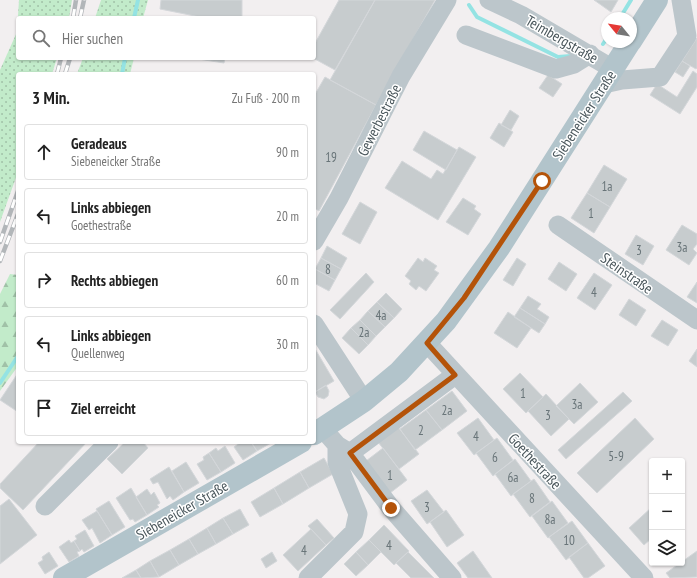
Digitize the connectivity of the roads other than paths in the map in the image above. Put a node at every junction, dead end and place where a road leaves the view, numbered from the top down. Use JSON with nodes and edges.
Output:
{"nodes":[{"id":1,"x":447,"y":0,"type":"edge"},
{"id":2,"x":489,"y":0,"type":"edge"},
{"id":3,"x":657,"y":0,"type":"edge"},
{"id":4,"x":681,"y":0,"type":"edge"},
{"id":5,"x":637,"y":32,"type":"edge"},
{"id":6,"x":466,"y":35,"type":"dead end"},
{"id":7,"x":627,"y":48,"type":"edge"},
{"id":8,"x":590,"y":54,"type":"junction"},
{"id":9,"x":608,"y":76,"type":"junction"},
{"id":10,"x":558,"y":225,"type":"dead end"},
{"id":11,"x":316,"y":238,"type":"edge"},
{"id":12,"x":697,"y":320,"type":"edge"},
{"id":13,"x":316,"y":327,"type":"edge"},
{"id":14,"x":427,"y":343,"type":"junction"},
{"id":15,"x":455,"y":375,"type":"junction"},
{"id":16,"x":364,"y":401,"type":"junction"},
{"id":17,"x":331,"y":440,"type":"edge"},
{"id":18,"x":107,"y":444,"type":"edge"},
{"id":19,"x":298,"y":444,"type":"edge"},
{"id":20,"x":45,"y":506,"type":"dead end"},
{"id":21,"x":64,"y":578,"type":"edge"},
{"id":22,"x":308,"y":578,"type":"edge"},
{"id":23,"x":452,"y":578,"type":"edge"},
{"id":24,"x":644,"y":578,"type":"edge"}],
"edges":[{"from":1,"to":11,"type":"street","name":"Gewerbestraße"},
{"from":2,"to":8,"type":"street","name":"Teimbergstraße"},
{"from":3,"to":5,"type":"main road","name":"Siebeneicker Straße"},
{"from":4,"to":9,"type":"street"},
{"from":6,"to":8,"type":"street"},
{"from":7,"to":9,"type":"main road","name":"Siebeneicker Straße"},
{"from":8,"to":9,"type":"street","name":"Teimbergstraße"},
{"from":9,"to":14,"type":"main road","name":"Siebeneicker Straße"},
{"from":10,"to":12,"type":"street","name":"Steinstraße"},
{"from":13,"to":16,"type":"street"},
{"from":14,"to":15,"type":"street","name":"Goethestraße"},
{"from":14,"to":16,"type":"main road","name":"Siebeneicker Straße"},
{"from":15,"to":17,"type":"street"},
{"from":15,"to":24,"type":"street","name":"Goethestraße"},
{"from":16,"to":17,"type":"main road","name":"Siebeneicker Straße"},
{"from":17,"to":22,"type":"street"},
{"from":17,"to":23,"type":"street"},
{"from":18,"to":20,"type":"street"},
{"from":19,"to":21,"type":"main road","name":"Siebeneicker Straße"}]}
